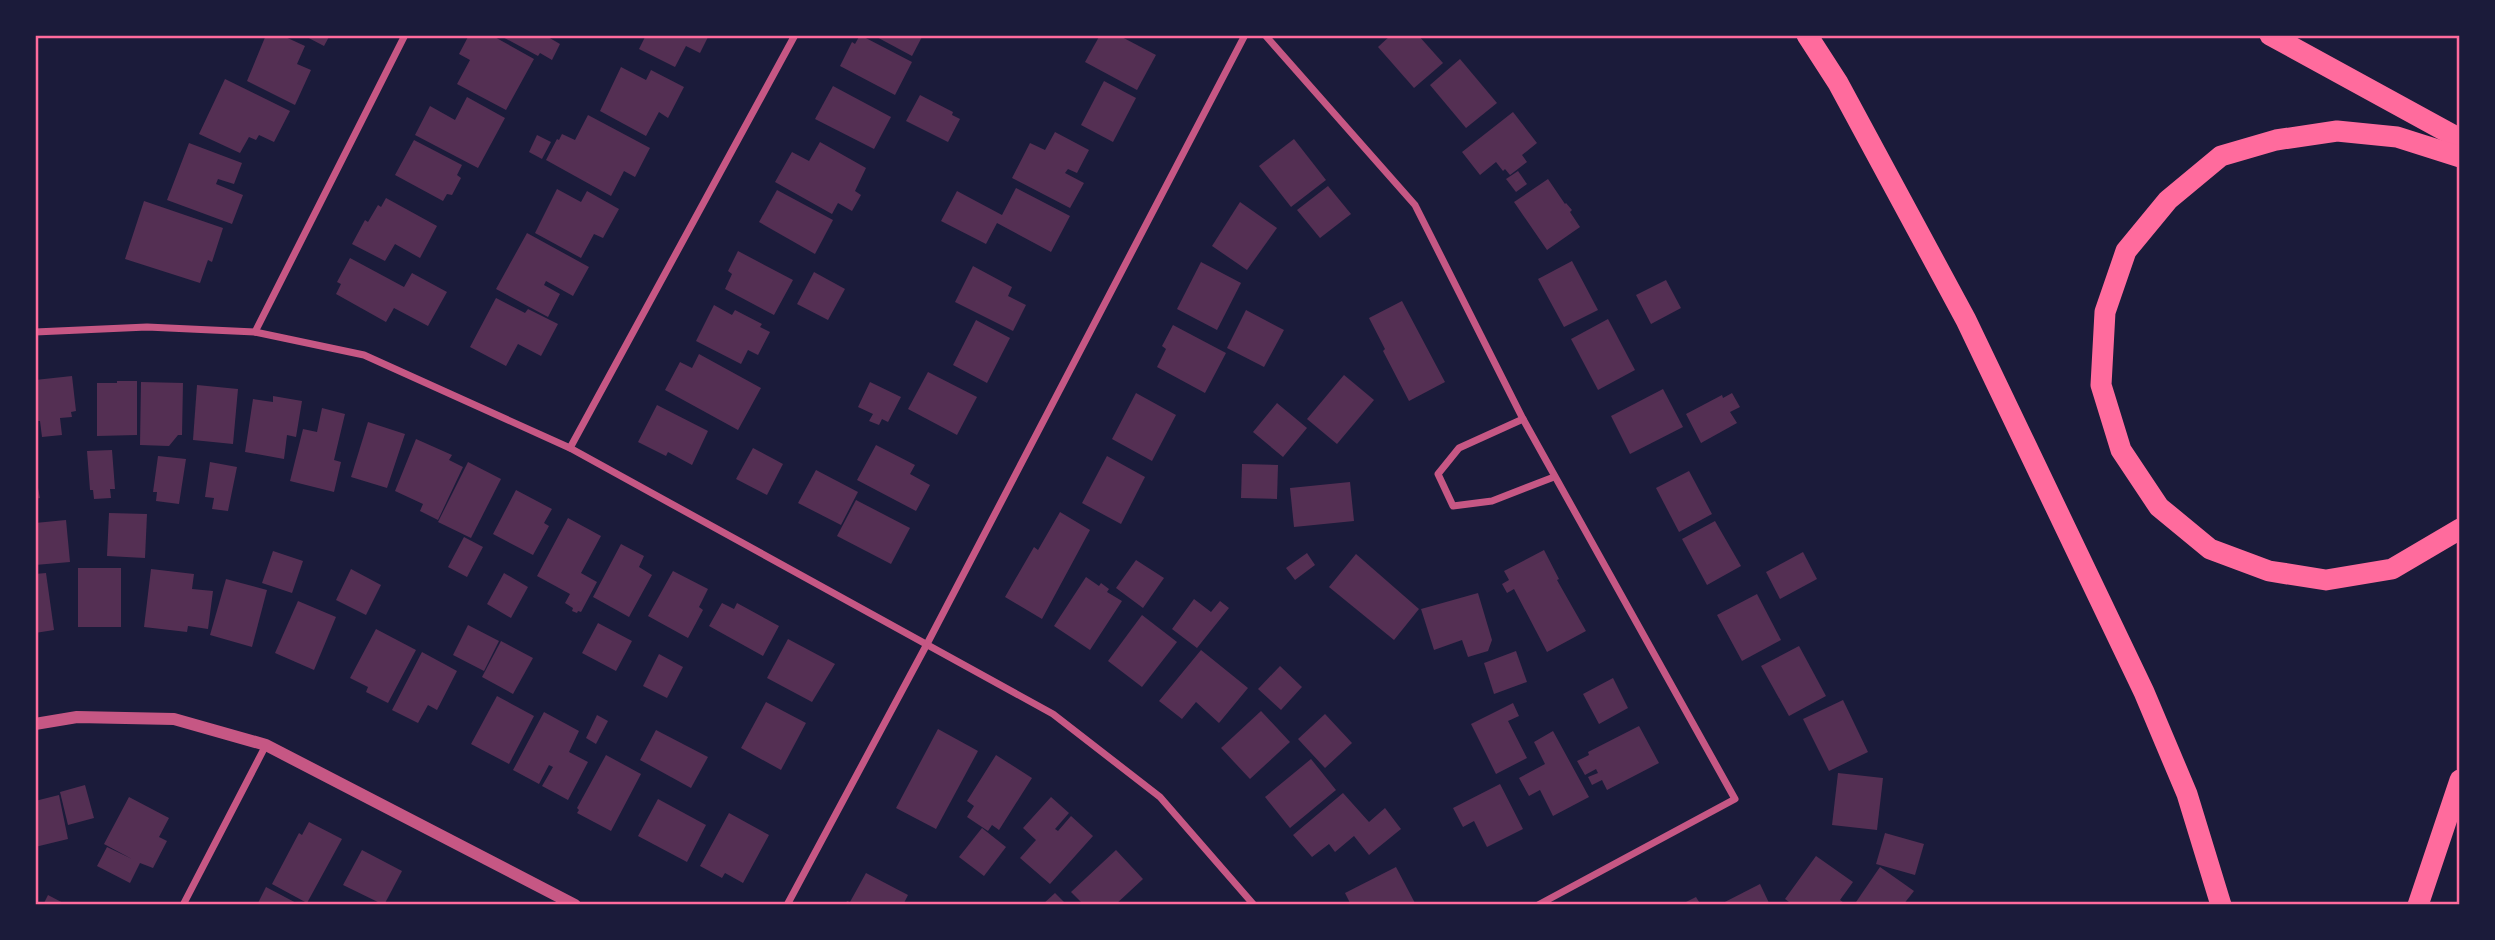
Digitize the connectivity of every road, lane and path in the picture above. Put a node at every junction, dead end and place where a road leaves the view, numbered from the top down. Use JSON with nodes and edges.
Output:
{"nodes":[{"id":1,"x":405,"y":35,"type":"edge"},
{"id":2,"x":795,"y":35,"type":"edge"},
{"id":3,"x":1245,"y":35,"type":"edge"},
{"id":4,"x":1265,"y":35,"type":"edge"},
{"id":5,"x":1807,"y":35,"type":"edge"},
{"id":6,"x":2270,"y":35,"type":"edge"},
{"id":7,"x":2460,"y":139,"type":"edge"},
{"id":8,"x":2460,"y":157,"type":"edge"},
{"id":9,"x":35,"y":332,"type":"edge"},
{"id":10,"x":255,"y":332,"type":"junction"},
{"id":11,"x":1523,"y":419,"type":"junction"},
{"id":12,"x":570,"y":448,"type":"junction"},
{"id":13,"x":1554,"y":477,"type":"junction"},
{"id":14,"x":2460,"y":529,"type":"edge"},
{"id":15,"x":928,"y":645,"type":"junction"},
{"id":16,"x":35,"y":724,"type":"edge"},
{"id":17,"x":266,"y":745,"type":"junction"},
{"id":18,"x":2460,"y":780,"type":"edge"},
{"id":19,"x":183,"y":905,"type":"edge"},
{"id":20,"x":575,"y":905,"type":"edge"},
{"id":21,"x":787,"y":905,"type":"edge"},
{"id":22,"x":1254,"y":905,"type":"edge"},
{"id":23,"x":1538,"y":905,"type":"edge"},
{"id":24,"x":2221,"y":905,"type":"edge"},
{"id":25,"x":2418,"y":905,"type":"edge"}],
"edges":[{"from":1,"to":10,"type":"street"},
{"from":2,"to":12,"type":"street"},
{"from":3,"to":15,"type":"street"},
{"from":4,"to":11,"type":"street"},
{"from":5,"to":24,"type":"highway"},
{"from":6,"to":7,"type":"highway"},
{"from":8,"to":14,"type":"highway"},
{"from":9,"to":10,"type":"street"},
{"from":10,"to":12,"type":"street"},
{"from":11,"to":13,"type":"street"},
{"from":11,"to":13,"type":"street"},
{"from":12,"to":15,"type":"street"},
{"from":13,"to":23,"type":"street"},
{"from":15,"to":21,"type":"street"},
{"from":15,"to":22,"type":"street"},
{"from":16,"to":17,"type":"street"},
{"from":17,"to":19,"type":"street"},
{"from":17,"to":20,"type":"street"},
{"from":18,"to":25,"type":"highway"}]}
